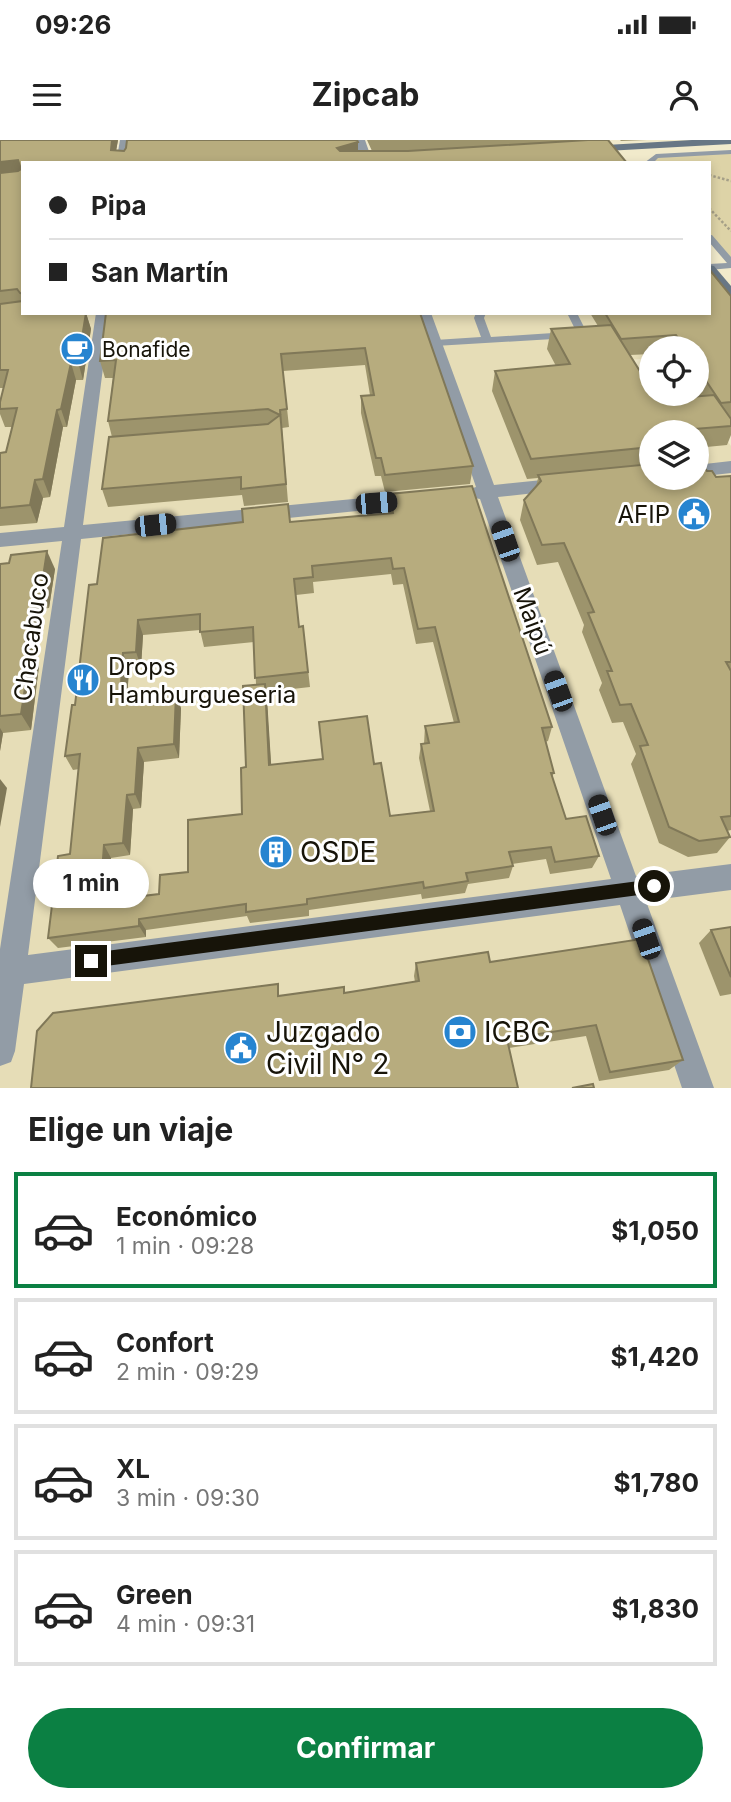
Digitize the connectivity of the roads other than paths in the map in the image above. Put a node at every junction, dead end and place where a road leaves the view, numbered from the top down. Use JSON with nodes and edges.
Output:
{"nodes":[{"id":1,"x":125,"y":140,"type":"edge"},
{"id":2,"x":360,"y":140,"type":"edge"},
{"id":3,"x":731,"y":141,"type":"edge"},
{"id":4,"x":599,"y":146,"type":"edge"},
{"id":5,"x":652,"y":151,"type":"junction"},
{"id":6,"x":731,"y":152,"type":"edge"},
{"id":7,"x":121,"y":161,"type":"edge"},
{"id":8,"x":364,"y":161,"type":"edge"},
{"id":9,"x":616,"y":161,"type":"edge"},
{"id":10,"x":649,"y":161,"type":"edge"},
{"id":11,"x":711,"y":239,"type":"edge"},
{"id":12,"x":731,"y":263,"type":"edge"},
{"id":13,"x":711,"y":268,"type":"edge"},
{"id":14,"x":711,"y":270,"type":"edge"},
{"id":15,"x":731,"y":295,"type":"edge"},
{"id":16,"x":103,"y":315,"type":"edge"},
{"id":17,"x":425,"y":315,"type":"edge"},
{"id":18,"x":480,"y":315,"type":"edge"},
{"id":19,"x":573,"y":315,"type":"edge"},
{"id":20,"x":487,"y":340,"type":"junction"},
{"id":21,"x":435,"y":344,"type":"junction"},
{"id":22,"x":731,"y":467,"type":"edge"},
{"id":23,"x":709,"y":470,"type":"edge"},
{"id":24,"x":583,"y":482,"type":"edge"},
{"id":25,"x":487,"y":492,"type":"junction"},
{"id":26,"x":459,"y":495,"type":"edge"},
{"id":27,"x":432,"y":497,"type":"edge"},
{"id":28,"x":72,"y":533,"type":"junction"},
{"id":29,"x":0,"y":540,"type":"edge"},
{"id":30,"x":731,"y":877,"type":"edge"},
{"id":31,"x":628,"y":890,"type":"junction"},
{"id":32,"x":5,"y":972,"type":"edge"},
{"id":33,"x":0,"y":1051,"type":"edge"},
{"id":34,"x":698,"y":1088,"type":"edge"}],
"edges":[{"from":1,"to":7,"type":"street"},
{"from":2,"to":8,"type":"street"},
{"from":3,"to":5,"type":"main road"},
{"from":4,"to":5,"type":"main road"},
{"from":4,"to":9,"type":"main road"},
{"from":5,"to":6,"type":"lane"},
{"from":5,"to":10,"type":"lane"},
{"from":11,"to":12,"type":"lane"},
{"from":12,"to":13,"type":"lane"},
{"from":14,"to":15,"type":"main road"},
{"from":16,"to":28,"type":"street","name":"Chacabuco"},
{"from":17,"to":21,"type":"street","name":"Maipú"},
{"from":18,"to":20,"type":"lane"},
{"from":19,"to":20,"type":"lane"},
{"from":20,"to":21,"type":"lane"},
{"from":21,"to":25,"type":"street","name":"Maipú"},
{"from":22,"to":23,"type":"street"},
{"from":24,"to":25,"type":"street"},
{"from":25,"to":26,"type":"street"},
{"from":25,"to":31,"type":"street","name":"Maipú"},
{"from":27,"to":28,"type":"street"},
{"from":28,"to":29,"type":"street"},
{"from":28,"to":32,"type":"street","name":"Chacabuco"},
{"from":30,"to":31,"type":"street"},
{"from":31,"to":32,"type":"street"},
{"from":31,"to":34,"type":"street","name":"Maipú"},
{"from":32,"to":33,"type":"street","name":"Chacabuco"}]}
